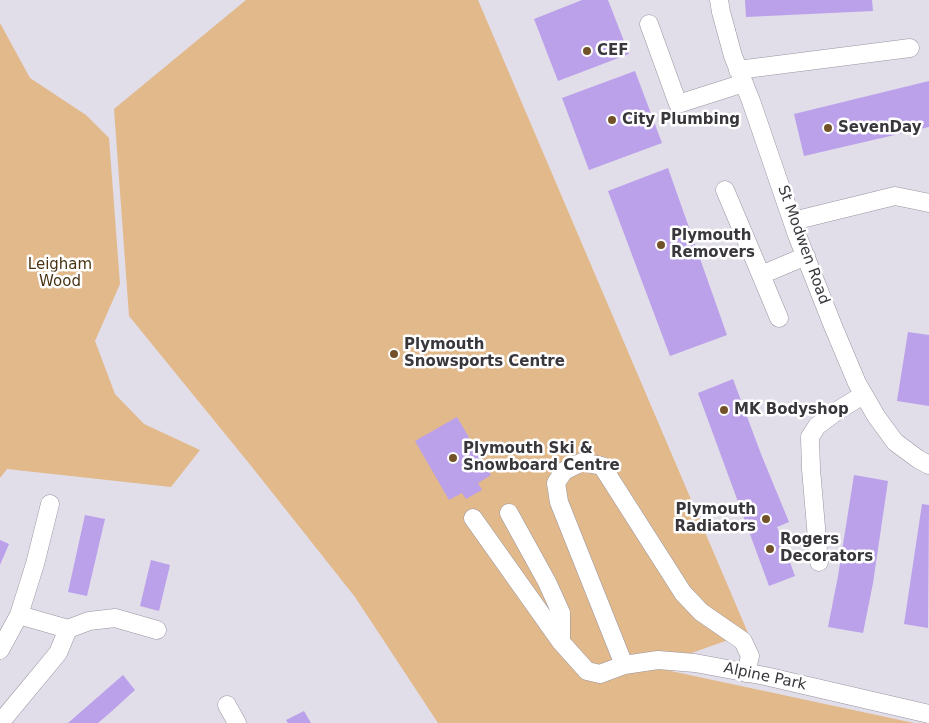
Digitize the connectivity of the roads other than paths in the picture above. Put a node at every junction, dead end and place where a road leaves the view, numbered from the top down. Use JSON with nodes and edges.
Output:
{"nodes":[{"id":1,"x":719,"y":0,"type":"edge"},
{"id":2,"x":649,"y":24,"type":"dead end"},
{"id":3,"x":910,"y":48,"type":"dead end"},
{"id":4,"x":741,"y":77,"type":"junction"},
{"id":5,"x":725,"y":190,"type":"dead end"},
{"id":6,"x":929,"y":203,"type":"edge"},
{"id":7,"x":793,"y":221,"type":"junction"},
{"id":8,"x":806,"y":256,"type":"junction"},
{"id":9,"x":761,"y":275,"type":"junction"},
{"id":10,"x":779,"y":318,"type":"dead end"},
{"id":11,"x":864,"y":395,"type":"junction"},
{"id":12,"x":929,"y":465,"type":"edge"},
{"id":13,"x":50,"y":504,"type":"dead end"},
{"id":14,"x":509,"y":513,"type":"dead end"},
{"id":15,"x":473,"y":518,"type":"dead end"},
{"id":16,"x":819,"y":562,"type":"dead end"},
{"id":17,"x":19,"y":615,"type":"junction"},
{"id":18,"x":68,"y":629,"type":"junction"},
{"id":19,"x":157,"y":630,"type":"dead end"},
{"id":20,"x":560,"y":642,"type":"junction"},
{"id":21,"x":0,"y":650,"type":"edge"},
{"id":22,"x":624,"y":665,"type":"junction"},
{"id":23,"x":746,"y":673,"type":"junction"},
{"id":24,"x":227,"y":705,"type":"dead end"},
{"id":25,"x":929,"y":714,"type":"edge"},
{"id":26,"x":0,"y":723,"type":"edge"},
{"id":27,"x":237,"y":723,"type":"edge"}],
"edges":[{"from":1,"to":4,"type":"street","name":"St Modwen Road"},
{"from":2,"to":4,"type":"street"},
{"from":3,"to":4,"type":"street"},
{"from":4,"to":7,"type":"street","name":"St Modwen Road"},
{"from":5,"to":9,"type":"street"},
{"from":6,"to":7,"type":"street"},
{"from":7,"to":8,"type":"street","name":"St Modwen Road"},
{"from":8,"to":9,"type":"street"},
{"from":8,"to":11,"type":"street","name":"St Modwen Road"},
{"from":9,"to":10,"type":"street"},
{"from":11,"to":12,"type":"street","name":"St Modwen Road"},
{"from":11,"to":16,"type":"street"},
{"from":13,"to":17,"type":"street"},
{"from":14,"to":20,"type":"street"},
{"from":15,"to":20,"type":"street"},
{"from":17,"to":18,"type":"street"},
{"from":17,"to":21,"type":"street"},
{"from":18,"to":19,"type":"street"},
{"from":18,"to":26,"type":"street"},
{"from":20,"to":22,"type":"street","name":"Alpine Park"},
{"from":22,"to":23,"type":"street","name":"Alpine Park"},
{"from":22,"to":23,"type":"street"},
{"from":23,"to":25,"type":"street","name":"Alpine Park"},
{"from":24,"to":27,"type":"street"}]}
